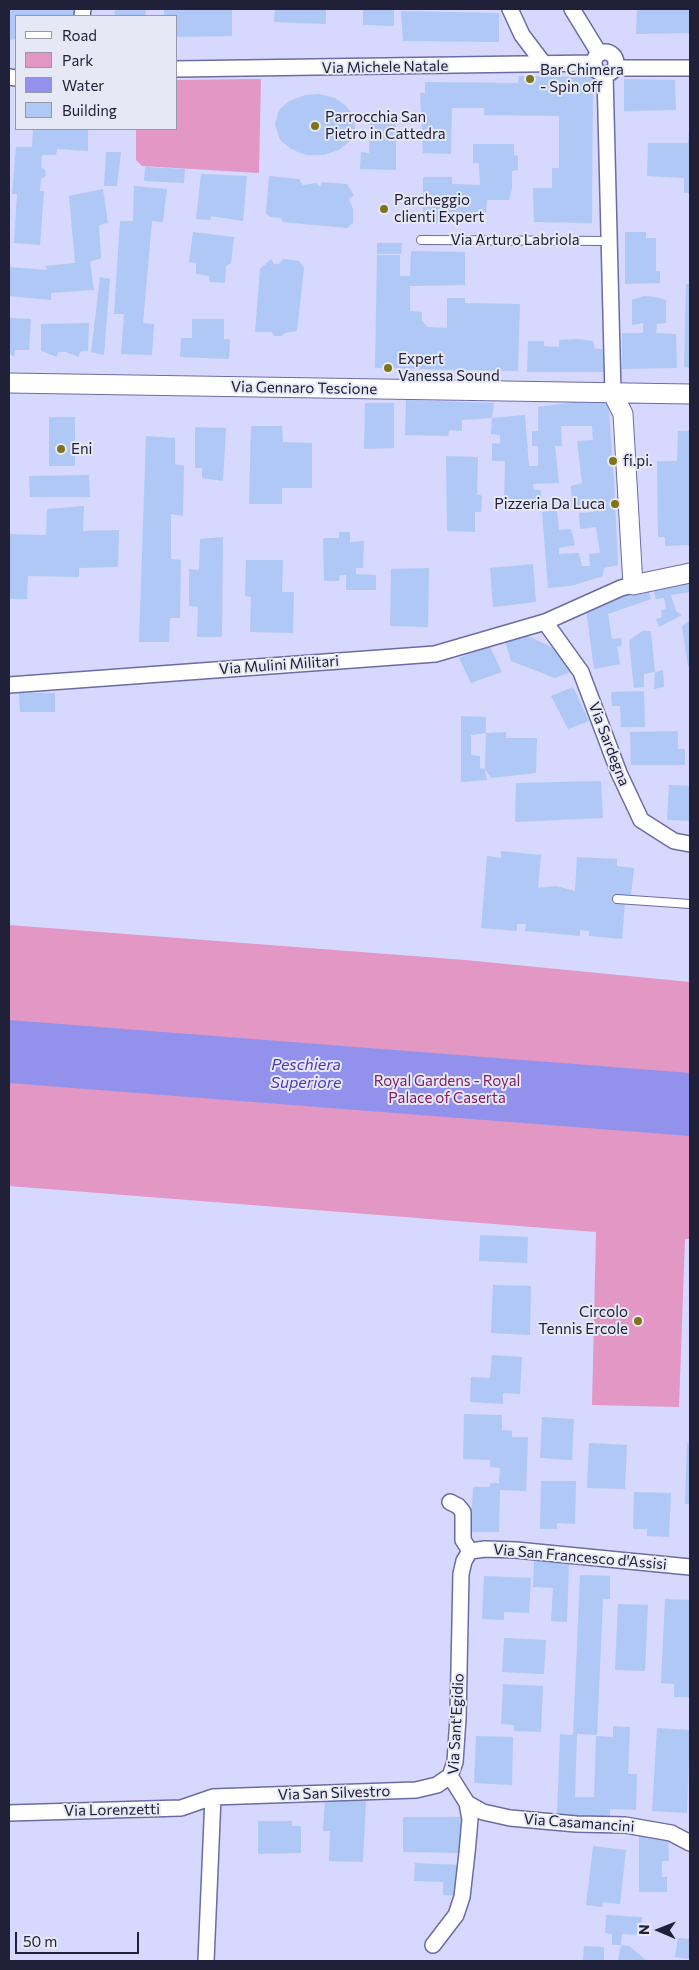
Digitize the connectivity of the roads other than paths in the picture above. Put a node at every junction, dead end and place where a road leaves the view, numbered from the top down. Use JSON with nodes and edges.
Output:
{"nodes":[{"id":1,"x":510,"y":9,"type":"edge"},
{"id":2,"x":572,"y":9,"type":"edge"},
{"id":3,"x":596,"y":58,"type":"junction"},
{"id":4,"x":544,"y":64,"type":"junction"},
{"id":5,"x":690,"y":68,"type":"edge"},
{"id":6,"x":178,"y":69,"type":"edge"},
{"id":7,"x":610,"y":71,"type":"junction"},
{"id":8,"x":421,"y":240,"type":"dead end"},
{"id":9,"x":609,"y":241,"type":"junction"},
{"id":10,"x":9,"y":383,"type":"edge"},
{"id":11,"x":613,"y":394,"type":"junction"},
{"id":12,"x":690,"y":394,"type":"edge"},
{"id":13,"x":690,"y":573,"type":"edge"},
{"id":14,"x":633,"y":585,"type":"junction"},
{"id":15,"x":545,"y":622,"type":"junction"},
{"id":16,"x":9,"y":685,"type":"edge"},
{"id":17,"x":690,"y":844,"type":"edge"},
{"id":18,"x":617,"y":899,"type":"dead end"},
{"id":19,"x":690,"y":904,"type":"edge"},
{"id":20,"x":450,"y":1502,"type":"dead end"},
{"id":21,"x":470,"y":1551,"type":"junction"},
{"id":22,"x":690,"y":1568,"type":"edge"},
{"id":23,"x":450,"y":1776,"type":"junction"},
{"id":24,"x":214,"y":1797,"type":"junction"},
{"id":25,"x":467,"y":1804,"type":"junction"},
{"id":26,"x":9,"y":1813,"type":"edge"},
{"id":27,"x":690,"y":1843,"type":"edge"},
{"id":28,"x":433,"y":1945,"type":"dead end"},
{"id":29,"x":206,"y":1961,"type":"edge"}],
"edges":[{"from":1,"to":4,"type":"street"},
{"from":2,"to":3,"type":"street"},
{"from":3,"to":4,"type":"street","name":"Via Michele Natale"},
{"from":3,"to":7,"type":"street"},
{"from":4,"to":6,"type":"street","name":"Via Michele Natale"},
{"from":5,"to":7,"type":"street"},
{"from":7,"to":9,"type":"street"},
{"from":8,"to":9,"type":"lane","name":"Via Arturo Labriola"},
{"from":9,"to":11,"type":"street"},
{"from":10,"to":11,"type":"street","name":"Via Gennaro Tescione"},
{"from":11,"to":12,"type":"street","name":"Via Gennaro Tescione"},
{"from":11,"to":14,"type":"street"},
{"from":13,"to":14,"type":"street"},
{"from":14,"to":15,"type":"street","name":"Via Mulini Militari"},
{"from":15,"to":16,"type":"street","name":"Via Mulini Militari"},
{"from":15,"to":17,"type":"street","name":"Via Sardegna"},
{"from":18,"to":19,"type":"lane"},
{"from":20,"to":21,"type":"street"},
{"from":21,"to":22,"type":"street","name":"Via San Francesco d'Assisi"},
{"from":21,"to":23,"type":"street","name":"Via Sant'Egidio"},
{"from":23,"to":24,"type":"street","name":"Via San Silvestro"},
{"from":23,"to":25,"type":"street","name":"Via Sant'Egidio"},
{"from":24,"to":26,"type":"street","name":"Via Lorenzetti"},
{"from":24,"to":29,"type":"street"},
{"from":25,"to":27,"type":"street","name":"Via Casamancini"},
{"from":25,"to":28,"type":"street","name":"Via Sant'Egidio"}]}
